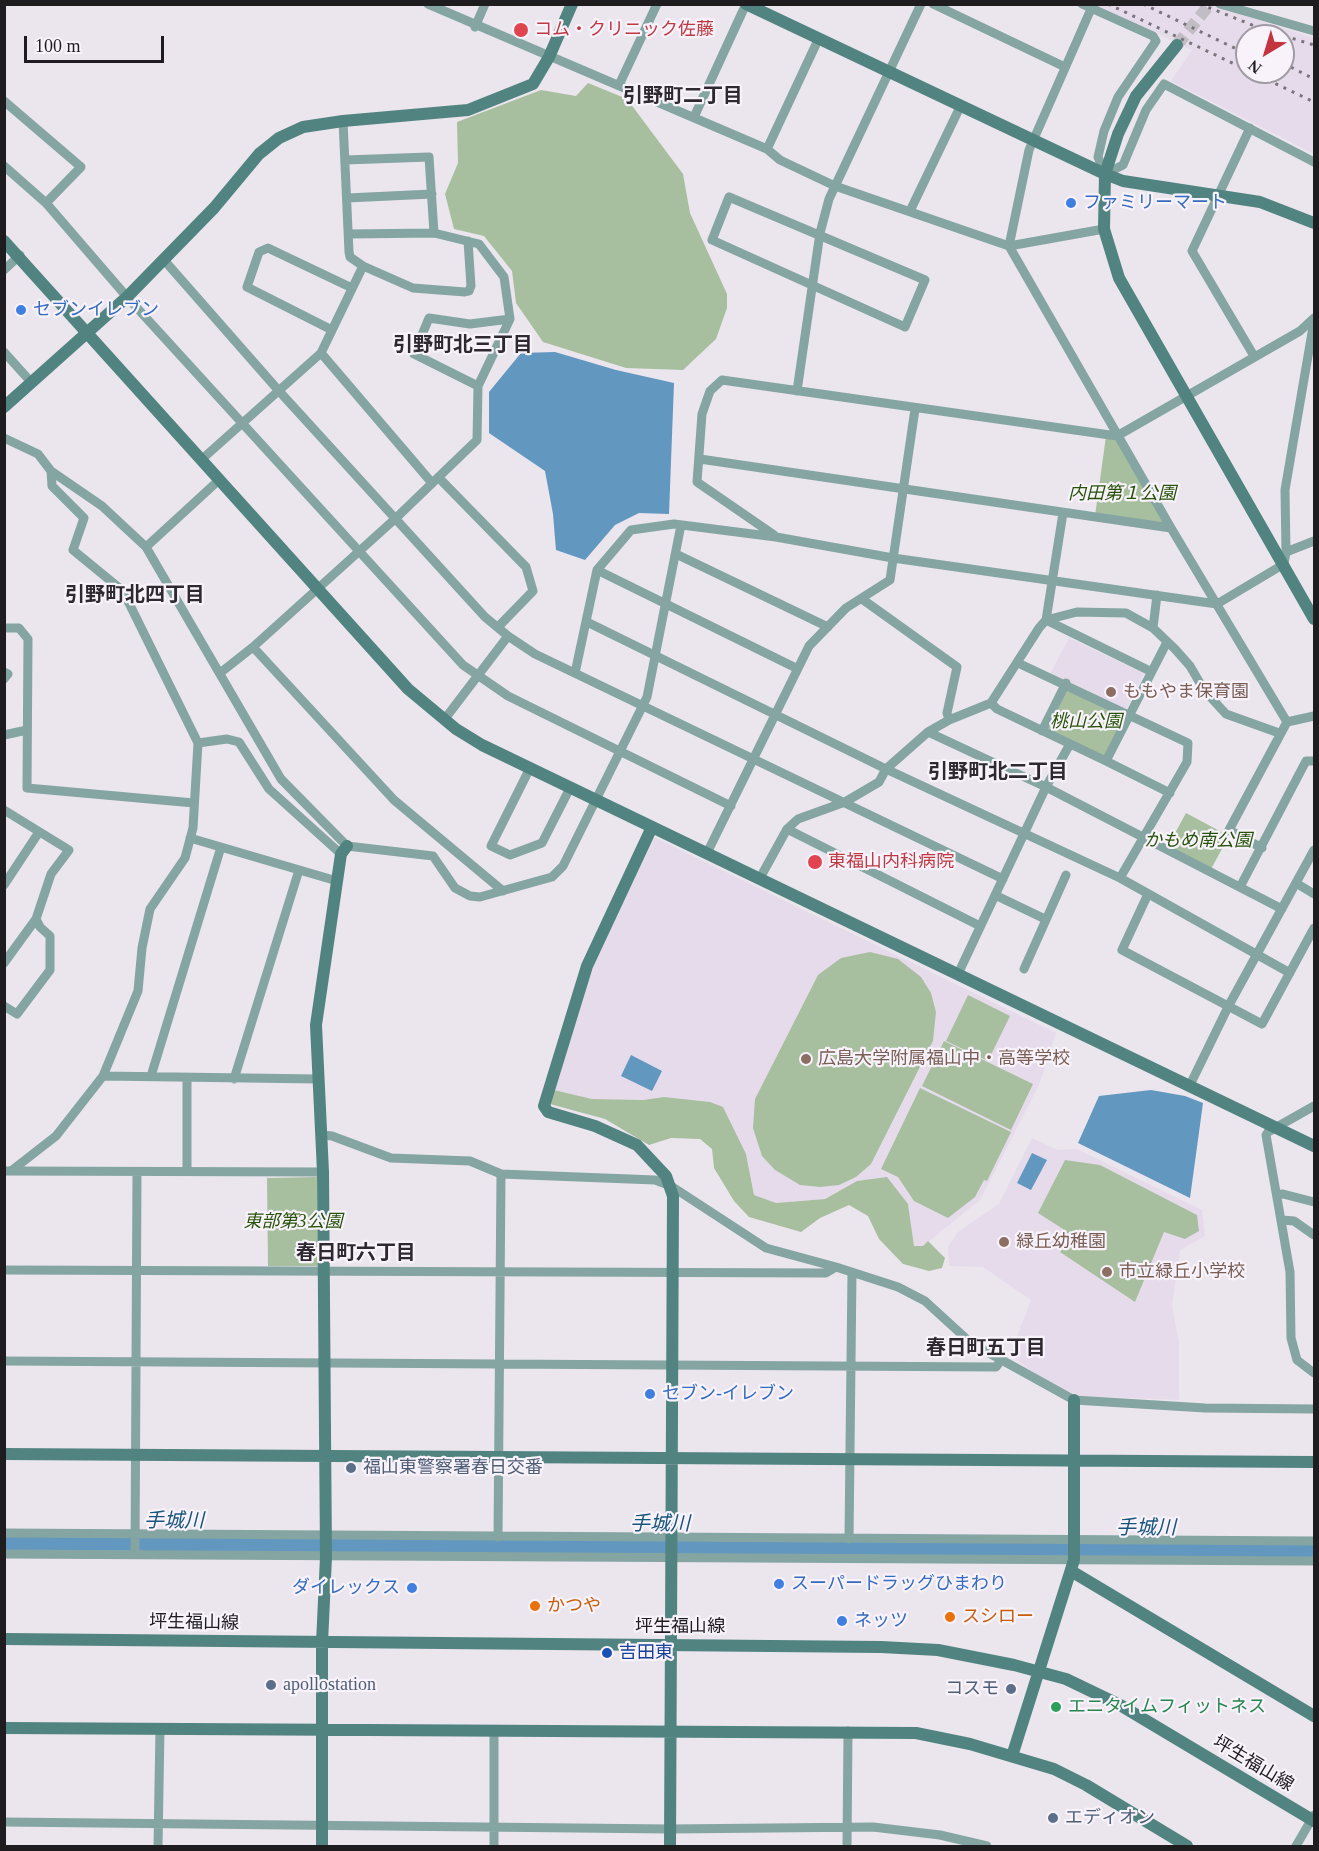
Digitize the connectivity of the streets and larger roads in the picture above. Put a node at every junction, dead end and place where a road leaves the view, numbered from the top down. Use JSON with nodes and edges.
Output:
{"nodes":[{"id":1,"x":428,"y":4,"type":"edge"},
{"id":2,"x":485,"y":4,"type":"edge"},
{"id":3,"x":572,"y":4,"type":"edge"},
{"id":4,"x":657,"y":4,"type":"edge"},
{"id":5,"x":746,"y":4,"type":"edge"},
{"id":6,"x":921,"y":4,"type":"edge"},
{"id":7,"x":933,"y":4,"type":"edge"},
{"id":8,"x":1082,"y":4,"type":"edge"},
{"id":9,"x":1220,"y":4,"type":"edge"},
{"id":10,"x":1091,"y":9,"type":"junction"},
{"id":11,"x":475,"y":27,"type":"junction"},
{"id":12,"x":1314,"y":31,"type":"edge"},
{"id":13,"x":818,"y":40,"type":"junction"},
{"id":14,"x":1177,"y":45,"type":"tunnel mouth"},
{"id":15,"x":549,"y":57,"type":"junction"},
{"id":16,"x":1065,"y":67,"type":"junction"},
{"id":17,"x":888,"y":74,"type":"junction"},
{"id":18,"x":619,"y":85,"type":"junction"},
{"id":19,"x":4,"y":101,"type":"edge"},
{"id":20,"x":960,"y":107,"type":"junction"},
{"id":21,"x":694,"y":117,"type":"junction"},
{"id":22,"x":343,"y":121,"type":"junction"},
{"id":23,"x":1250,"y":128,"type":"junction"},
{"id":24,"x":1032,"y":141,"type":"junction"},
{"id":25,"x":767,"y":150,"type":"junction"},
{"id":26,"x":345,"y":160,"type":"junction"},
{"id":27,"x":1314,"y":162,"type":"edge"},
{"id":28,"x":4,"y":166,"type":"edge"},
{"id":29,"x":1105,"y":174,"type":"junction"},
{"id":30,"x":835,"y":186,"type":"junction"},
{"id":31,"x":1219,"y":193,"type":"junction"},
{"id":32,"x":432,"y":194,"type":"junction"},
{"id":33,"x":347,"y":198,"type":"junction"},
{"id":34,"x":46,"y":204,"type":"junction"},
{"id":35,"x":910,"y":211,"type":"junction"},
{"id":36,"x":1314,"y":222,"type":"edge"},
{"id":37,"x":1104,"y":229,"type":"junction"},
{"id":38,"x":434,"y":233,"type":"junction"},
{"id":39,"x":820,"y":233,"type":"junction"},
{"id":40,"x":349,"y":234,"type":"junction"},
{"id":41,"x":4,"y":241,"type":"edge"},
{"id":42,"x":468,"y":241,"type":"junction"},
{"id":43,"x":1009,"y":246,"type":"junction"},
{"id":44,"x":20,"y":255,"type":"junction"},
{"id":45,"x":164,"y":260,"type":"junction"},
{"id":46,"x":363,"y":266,"type":"junction"},
{"id":47,"x":4,"y":270,"type":"edge"},
{"id":48,"x":814,"y":285,"type":"junction"},
{"id":49,"x":352,"y":288,"type":"junction"},
{"id":50,"x":127,"y":297,"type":"junction"},
{"id":51,"x":510,"y":319,"type":"junction"},
{"id":52,"x":1314,"y":319,"type":"edge"},
{"id":53,"x":332,"y":330,"type":"junction"},
{"id":54,"x":87,"y":332,"type":"junction"},
{"id":55,"x":4,"y":352,"type":"edge"},
{"id":56,"x":321,"y":353,"type":"junction"},
{"id":57,"x":1254,"y":356,"type":"junction"},
{"id":58,"x":1304,"y":379,"type":"junction"},
{"id":59,"x":1314,"y":379,"type":"edge"},
{"id":60,"x":31,"y":382,"type":"junction"},
{"id":61,"x":478,"y":386,"type":"junction"},
{"id":62,"x":279,"y":391,"type":"junction"},
{"id":63,"x":797,"y":391,"type":"junction"},
{"id":64,"x":1186,"y":396,"type":"junction"},
{"id":65,"x":7,"y":401,"type":"edge"},
{"id":66,"x":915,"y":409,"type":"junction"},
{"id":67,"x":242,"y":423,"type":"junction"},
{"id":68,"x":1118,"y":436,"type":"junction"},
{"id":69,"x":4,"y":438,"type":"edge"},
{"id":70,"x":700,"y":459,"type":"junction"},
{"id":71,"x":201,"y":460,"type":"junction"},
{"id":72,"x":51,"y":471,"type":"junction"},
{"id":73,"x":219,"y":480,"type":"junction"},
{"id":74,"x":436,"y":481,"type":"junction"},
{"id":75,"x":904,"y":490,"type":"junction"},
{"id":76,"x":1063,"y":513,"type":"junction"},
{"id":77,"x":396,"y":518,"type":"junction"},
{"id":78,"x":681,"y":525,"type":"junction"},
{"id":79,"x":1171,"y":528,"type":"junction"},
{"id":80,"x":776,"y":537,"type":"junction"},
{"id":81,"x":1314,"y":541,"type":"edge"},
{"id":82,"x":146,"y":547,"type":"junction"},
{"id":83,"x":359,"y":550,"type":"junction"},
{"id":84,"x":676,"y":555,"type":"junction"},
{"id":85,"x":893,"y":558,"type":"junction"},
{"id":86,"x":1285,"y":558,"type":"junction"},
{"id":87,"x":597,"y":570,"type":"junction"},
{"id":88,"x":1052,"y":580,"type":"junction"},
{"id":89,"x":318,"y":588,"type":"junction"},
{"id":90,"x":1157,"y":595,"type":"junction"},
{"id":91,"x":862,"y":599,"type":"junction"},
{"id":92,"x":1217,"y":604,"type":"junction"},
{"id":93,"x":666,"y":605,"type":"junction"},
{"id":94,"x":1314,"y":619,"type":"edge"},
{"id":95,"x":1046,"y":620,"type":"junction"},
{"id":96,"x":587,"y":622,"type":"junction"},
{"id":97,"x":498,"y":627,"type":"junction"},
{"id":98,"x":828,"y":627,"type":"junction"},
{"id":99,"x":4,"y":628,"type":"edge"},
{"id":100,"x":1153,"y":628,"type":"junction"},
{"id":101,"x":508,"y":636,"type":"junction"},
{"id":102,"x":1167,"y":642,"type":"junction"},
{"id":103,"x":253,"y":647,"type":"junction"},
{"id":104,"x":656,"y":655,"type":"junction"},
{"id":105,"x":1018,"y":663,"type":"junction"},
{"id":106,"x":796,"y":668,"type":"junction"},
{"id":107,"x":1150,"y":671,"type":"junction"},
{"id":108,"x":4,"y":672,"type":"edge"},
{"id":109,"x":220,"y":673,"type":"junction"},
{"id":110,"x":575,"y":673,"type":"junction"},
{"id":111,"x":477,"y":676,"type":"junction"},
{"id":112,"x":4,"y":679,"type":"edge"},
{"id":113,"x":1066,"y":683,"type":"junction"},
{"id":114,"x":991,"y":703,"type":"junction"},
{"id":115,"x":644,"y":705,"type":"junction"},
{"id":116,"x":774,"y":712,"type":"junction"},
{"id":117,"x":1130,"y":714,"type":"junction"},
{"id":118,"x":1314,"y":716,"type":"edge"},
{"id":119,"x":444,"y":720,"type":"junction"},
{"id":120,"x":948,"y":720,"type":"junction"},
{"id":121,"x":1287,"y":722,"type":"junction"},
{"id":122,"x":27,"y":730,"type":"junction"},
{"id":123,"x":1042,"y":731,"type":"junction"},
{"id":124,"x":928,"y":732,"type":"junction"},
{"id":125,"x":1279,"y":733,"type":"junction"},
{"id":126,"x":4,"y":735,"type":"edge"},
{"id":127,"x":198,"y":743,"type":"junction"},
{"id":128,"x":1070,"y":744,"type":"junction"},
{"id":129,"x":622,"y":751,"type":"junction"},
{"id":130,"x":753,"y":758,"type":"junction"},
{"id":131,"x":1106,"y":761,"type":"junction"},
{"id":132,"x":1314,"y":761,"type":"edge"},
{"id":133,"x":530,"y":768,"type":"junction"},
{"id":134,"x":886,"y":769,"type":"junction"},
{"id":135,"x":1046,"y":787,"type":"junction"},
{"id":136,"x":570,"y":788,"type":"junction"},
{"id":137,"x":1170,"y":793,"type":"junction"},
{"id":138,"x":597,"y":800,"type":"junction"},
{"id":139,"x":194,"y":802,"type":"junction"},
{"id":140,"x":845,"y":802,"type":"junction"},
{"id":141,"x":731,"y":806,"type":"junction"},
{"id":142,"x":5,"y":812,"type":"edge"},
{"id":143,"x":652,"y":827,"type":"junction"},
{"id":144,"x":787,"y":829,"type":"junction"},
{"id":145,"x":39,"y":832,"type":"junction"},
{"id":146,"x":1025,"y":832,"type":"junction"},
{"id":147,"x":1144,"y":836,"type":"junction"},
{"id":148,"x":190,"y":838,"type":"junction"},
{"id":149,"x":221,"y":847,"type":"junction"},
{"id":150,"x":1262,"y":848,"type":"junction"},
{"id":151,"x":344,"y":850,"type":"junction"},
{"id":152,"x":1314,"y":850,"type":"edge"},
{"id":153,"x":707,"y":853,"type":"junction"},
{"id":154,"x":299,"y":870,"type":"junction"},
{"id":155,"x":1066,"y":874,"type":"dead end"},
{"id":156,"x":759,"y":878,"type":"junction"},
{"id":157,"x":1120,"y":878,"type":"junction"},
{"id":158,"x":1003,"y":879,"type":"junction"},
{"id":159,"x":337,"y":881,"type":"junction"},
{"id":160,"x":1296,"y":883,"type":"junction"},
{"id":161,"x":4,"y":885,"type":"edge"},
{"id":162,"x":1240,"y":887,"type":"junction"},
{"id":163,"x":503,"y":891,"type":"junction"},
{"id":164,"x":1148,"y":894,"type":"junction"},
{"id":165,"x":1314,"y":894,"type":"edge"},
{"id":166,"x":995,"y":895,"type":"junction"},
{"id":167,"x":1282,"y":909,"type":"junction"},
{"id":168,"x":36,"y":919,"type":"junction"},
{"id":169,"x":1045,"y":919,"type":"junction"},
{"id":170,"x":980,"y":926,"type":"junction"},
{"id":171,"x":1314,"y":928,"type":"edge"},
{"id":172,"x":1257,"y":954,"type":"junction"},
{"id":173,"x":4,"y":963,"type":"edge"},
{"id":174,"x":1024,"y":969,"type":"dead end"},
{"id":175,"x":1290,"y":973,"type":"junction"},
{"id":176,"x":958,"y":974,"type":"junction"},
{"id":177,"x":1229,"y":1005,"type":"junction"},
{"id":178,"x":4,"y":1006,"type":"edge"},
{"id":179,"x":103,"y":1076,"type":"junction"},
{"id":180,"x":151,"y":1076,"type":"junction"},
{"id":181,"x":187,"y":1079,"type":"junction"},
{"id":182,"x":234,"y":1079,"type":"junction"},
{"id":183,"x":318,"y":1079,"type":"junction"},
{"id":184,"x":1189,"y":1087,"type":"junction"},
{"id":185,"x":1314,"y":1106,"type":"edge"},
{"id":186,"x":1276,"y":1127,"type":"junction"},
{"id":187,"x":323,"y":1135,"type":"junction"},
{"id":188,"x":1314,"y":1146,"type":"edge"},
{"id":189,"x":8,"y":1171,"type":"edge"},
{"id":190,"x":187,"y":1171,"type":"junction"},
{"id":191,"x":137,"y":1172,"type":"junction"},
{"id":192,"x":323,"y":1172,"type":"junction"},
{"id":193,"x":501,"y":1174,"type":"junction"},
{"id":194,"x":671,"y":1186,"type":"junction"},
{"id":195,"x":1277,"y":1195,"type":"junction"},
{"id":196,"x":1314,"y":1202,"type":"edge"},
{"id":197,"x":1282,"y":1220,"type":"junction"},
{"id":198,"x":1314,"y":1235,"type":"edge"},
{"id":199,"x":836,"y":1268,"type":"junction"},
{"id":200,"x":4,"y":1270,"type":"edge"},
{"id":201,"x":136,"y":1270,"type":"junction"},
{"id":202,"x":324,"y":1271,"type":"junction"},
{"id":203,"x":499,"y":1272,"type":"junction"},
{"id":204,"x":852,"y":1272,"type":"junction"},
{"id":205,"x":671,"y":1273,"type":"junction"},
{"id":206,"x":1002,"y":1359,"type":"junction"},
{"id":207,"x":4,"y":1361,"type":"edge"},
{"id":208,"x":136,"y":1361,"type":"junction"},
{"id":209,"x":324,"y":1363,"type":"junction"},
{"id":210,"x":499,"y":1364,"type":"junction"},
{"id":211,"x":670,"y":1365,"type":"junction"},
{"id":212,"x":850,"y":1367,"type":"junction"},
{"id":213,"x":1314,"y":1373,"type":"edge"},
{"id":214,"x":1074,"y":1400,"type":"junction"},
{"id":215,"x":1314,"y":1409,"type":"edge"},
{"id":216,"x":4,"y":1454,"type":"edge"},
{"id":217,"x":135,"y":1455,"type":"junction"},
{"id":218,"x":325,"y":1457,"type":"junction"},
{"id":219,"x":499,"y":1459,"type":"junction"},
{"id":220,"x":671,"y":1460,"type":"junction"},
{"id":221,"x":850,"y":1460,"type":"junction"},
{"id":222,"x":1074,"y":1461,"type":"junction"},
{"id":223,"x":1314,"y":1462,"type":"edge"},
{"id":224,"x":4,"y":1533,"type":"edge"},
{"id":225,"x":135,"y":1536,"type":"junction"},
{"id":226,"x":498,"y":1537,"type":"junction"},
{"id":227,"x":325,"y":1538,"type":"junction"},
{"id":228,"x":849,"y":1539,"type":"junction"},
{"id":229,"x":1314,"y":1541,"type":"edge"},
{"id":230,"x":670,"y":1549,"type":"junction"},
{"id":231,"x":135,"y":1553,"type":"junction"},
{"id":232,"x":4,"y":1554,"type":"edge"},
{"id":233,"x":326,"y":1555,"type":"junction"},
{"id":234,"x":1074,"y":1555,"type":"junction"},
{"id":235,"x":1314,"y":1562,"type":"edge"},
{"id":236,"x":4,"y":1639,"type":"edge"},
{"id":237,"x":322,"y":1642,"type":"junction"},
{"id":238,"x":671,"y":1645,"type":"junction"},
{"id":239,"x":1039,"y":1672,"type":"junction"},
{"id":240,"x":1314,"y":1716,"type":"edge"},
{"id":241,"x":4,"y":1728,"type":"edge"},
{"id":242,"x":160,"y":1728,"type":"junction"},
{"id":243,"x":322,"y":1730,"type":"junction"},
{"id":244,"x":494,"y":1731,"type":"junction"},
{"id":245,"x":848,"y":1731,"type":"junction"},
{"id":246,"x":670,"y":1732,"type":"junction"},
{"id":247,"x":1012,"y":1756,"type":"junction"},
{"id":248,"x":1314,"y":1818,"type":"edge"},
{"id":249,"x":158,"y":1821,"type":"junction"},
{"id":250,"x":4,"y":1822,"type":"edge"},
{"id":251,"x":322,"y":1823,"type":"junction"},
{"id":252,"x":494,"y":1826,"type":"junction"},
{"id":253,"x":848,"y":1827,"type":"junction"},
{"id":254,"x":670,"y":1829,"type":"junction"},
{"id":255,"x":158,"y":1846,"type":"edge"},
{"id":256,"x":322,"y":1846,"type":"edge"},
{"id":257,"x":494,"y":1846,"type":"edge"},
{"id":258,"x":670,"y":1846,"type":"edge"},
{"id":259,"x":847,"y":1846,"type":"edge"},
{"id":260,"x":987,"y":1846,"type":"edge"},
{"id":261,"x":1187,"y":1846,"type":"edge"},
{"id":262,"x":1296,"y":1846,"type":"edge"}],
"edges":[{"from":1,"to":11,"type":"street"},
{"from":2,"to":11,"type":"street"},
{"from":3,"to":15,"type":"street"},
{"from":4,"to":18,"type":"street"},
{"from":5,"to":13,"type":"street"},
{"from":5,"to":21,"type":"street"},
{"from":6,"to":17,"type":"street"},
{"from":7,"to":16,"type":"street"},
{"from":8,"to":10,"type":"street"},
{"from":9,"to":12,"type":"street"},
{"from":10,"to":16,"type":"street"},
{"from":10,"to":29,"type":"street"},
{"from":11,"to":15,"type":"street"},
{"from":13,"to":17,"type":"street"},
{"from":13,"to":25,"type":"street"},
{"from":14,"to":29,"type":"street"},
{"from":15,"to":18,"type":"street"},
{"from":15,"to":22,"type":"street"},
{"from":16,"to":24,"type":"street"},
{"from":17,"to":20,"type":"street"},
{"from":17,"to":30,"type":"street"},
{"from":18,"to":21,"type":"street"},
{"from":19,"to":34,"type":"street"},
{"from":20,"to":24,"type":"street"},
{"from":20,"to":35,"type":"street"},
{"from":21,"to":25,"type":"street"},
{"from":22,"to":26,"type":"street"},
{"from":22,"to":45,"type":"street"},
{"from":23,"to":27,"type":"street"},
{"from":23,"to":29,"type":"street"},
{"from":23,"to":31,"type":"street"},
{"from":24,"to":29,"type":"street"},
{"from":24,"to":43,"type":"street"},
{"from":25,"to":30,"type":"street"},
{"from":26,"to":32,"type":"street"},
{"from":26,"to":33,"type":"street"},
{"from":28,"to":34,"type":"street"},
{"from":29,"to":31,"type":"street"},
{"from":29,"to":37,"type":"street"},
{"from":30,"to":35,"type":"street"},
{"from":30,"to":39,"type":"street"},
{"from":31,"to":36,"type":"street"},
{"from":31,"to":57,"type":"street"},
{"from":32,"to":33,"type":"street"},
{"from":32,"to":38,"type":"street"},
{"from":33,"to":40,"type":"street"},
{"from":34,"to":50,"type":"street"},
{"from":35,"to":43,"type":"street"},
{"from":37,"to":43,"type":"street"},
{"from":37,"to":64,"type":"street"},
{"from":38,"to":40,"type":"street"},
{"from":38,"to":42,"type":"street"},
{"from":39,"to":48,"type":"street"},
{"from":39,"to":48,"type":"street"},
{"from":39,"to":48,"type":"street"},
{"from":40,"to":46,"type":"street"},
{"from":41,"to":44,"type":"street"},
{"from":42,"to":46,"type":"street"},
{"from":42,"to":51,"type":"street"},
{"from":43,"to":68,"type":"street"},
{"from":44,"to":47,"type":"street"},
{"from":44,"to":54,"type":"street"},
{"from":45,"to":50,"type":"street"},
{"from":45,"to":62,"type":"street"},
{"from":46,"to":49,"type":"street"},
{"from":48,"to":63,"type":"street"},
{"from":49,"to":53,"type":"street"},
{"from":49,"to":53,"type":"street"},
{"from":50,"to":54,"type":"street"},
{"from":50,"to":67,"type":"street"},
{"from":51,"to":61,"type":"street"},
{"from":51,"to":61,"type":"street"},
{"from":52,"to":57,"type":"street"},
{"from":52,"to":58,"type":"street"},
{"from":53,"to":56,"type":"street"},
{"from":54,"to":60,"type":"street"},
{"from":54,"to":71,"type":"street"},
{"from":55,"to":60,"type":"street"},
{"from":56,"to":62,"type":"street"},
{"from":56,"to":74,"type":"street"},
{"from":57,"to":64,"type":"street"},
{"from":58,"to":59,"type":"street"},
{"from":58,"to":86,"type":"street"},
{"from":60,"to":65,"type":"street"},
{"from":61,"to":74,"type":"street"},
{"from":62,"to":67,"type":"street"},
{"from":62,"to":77,"type":"street"},
{"from":63,"to":66,"type":"street"},
{"from":63,"to":70,"type":"street"},
{"from":64,"to":68,"type":"street"},
{"from":64,"to":86,"type":"street"},
{"from":66,"to":68,"type":"street"},
{"from":66,"to":75,"type":"street"},
{"from":67,"to":71,"type":"street"},
{"from":67,"to":83,"type":"street"},
{"from":68,"to":79,"type":"street"},
{"from":69,"to":72,"type":"street"},
{"from":70,"to":75,"type":"street"},
{"from":70,"to":80,"type":"street"},
{"from":71,"to":73,"type":"street"},
{"from":72,"to":82,"type":"street"},
{"from":72,"to":127,"type":"street"},
{"from":73,"to":82,"type":"street"},
{"from":73,"to":89,"type":"street"},
{"from":74,"to":77,"type":"street"},
{"from":74,"to":97,"type":"street"},
{"from":75,"to":76,"type":"street"},
{"from":75,"to":85,"type":"street"},
{"from":76,"to":79,"type":"street"},
{"from":76,"to":88,"type":"street"},
{"from":77,"to":83,"type":"street"},
{"from":77,"to":97,"type":"street"},
{"from":78,"to":80,"type":"street"},
{"from":78,"to":84,"type":"street"},
{"from":78,"to":87,"type":"street"},
{"from":79,"to":92,"type":"street"},
{"from":80,"to":85,"type":"street"},
{"from":81,"to":86,"type":"street"},
{"from":82,"to":109,"type":"street"},
{"from":83,"to":89,"type":"street"},
{"from":83,"to":111,"type":"street"},
{"from":84,"to":93,"type":"street"},
{"from":84,"to":98,"type":"street"},
{"from":85,"to":88,"type":"street"},
{"from":85,"to":91,"type":"street"},
{"from":86,"to":92,"type":"street"},
{"from":86,"to":94,"type":"street"},
{"from":87,"to":93,"type":"street"},
{"from":87,"to":96,"type":"street"},
{"from":88,"to":90,"type":"street"},
{"from":88,"to":95,"type":"street"},
{"from":89,"to":103,"type":"street"},
{"from":89,"to":119,"type":"street"},
{"from":90,"to":92,"type":"street"},
{"from":90,"to":100,"type":"street"},
{"from":91,"to":98,"type":"street"},
{"from":91,"to":120,"type":"street"},
{"from":92,"to":121,"type":"street"},
{"from":93,"to":104,"type":"street"},
{"from":93,"to":106,"type":"street"},
{"from":95,"to":100,"type":"street"},
{"from":95,"to":105,"type":"street"},
{"from":95,"to":107,"type":"street"},
{"from":96,"to":104,"type":"street"},
{"from":96,"to":110,"type":"street"},
{"from":97,"to":101,"type":"street"},
{"from":98,"to":106,"type":"street"},
{"from":99,"to":122,"type":"street"},
{"from":100,"to":102,"type":"street"},
{"from":101,"to":110,"type":"street"},
{"from":101,"to":111,"type":"street"},
{"from":102,"to":107,"type":"street"},
{"from":102,"to":125,"type":"street"},
{"from":103,"to":109,"type":"street"},
{"from":103,"to":163,"type":"street"},
{"from":104,"to":115,"type":"street"},
{"from":104,"to":116,"type":"street"},
{"from":105,"to":113,"type":"street"},
{"from":105,"to":114,"type":"street"},
{"from":106,"to":116,"type":"street"},
{"from":107,"to":117,"type":"street"},
{"from":108,"to":112,"type":"street"},
{"from":109,"to":151,"type":"street"},
{"from":110,"to":115,"type":"street"},
{"from":111,"to":119,"type":"street"},
{"from":111,"to":129,"type":"street"},
{"from":113,"to":117,"type":"street"},
{"from":113,"to":123,"type":"street"},
{"from":114,"to":120,"type":"street"},
{"from":114,"to":123,"type":"street"},
{"from":115,"to":129,"type":"street"},
{"from":115,"to":130,"type":"street"},
{"from":116,"to":130,"type":"street"},
{"from":116,"to":134,"type":"street"},
{"from":117,"to":131,"type":"street"},
{"from":117,"to":137,"type":"street"},
{"from":118,"to":121,"type":"street"},
{"from":119,"to":133,"type":"street"},
{"from":120,"to":124,"type":"street"},
{"from":121,"to":125,"type":"street"},
{"from":122,"to":126,"type":"street"},
{"from":122,"to":139,"type":"street"},
{"from":123,"to":128,"type":"street"},
{"from":124,"to":134,"type":"street"},
{"from":124,"to":135,"type":"street"},
{"from":125,"to":150,"type":"street"},
{"from":127,"to":139,"type":"street"},
{"from":127,"to":151,"type":"street"},
{"from":128,"to":131,"type":"street"},
{"from":128,"to":135,"type":"street"},
{"from":129,"to":138,"type":"street"},
{"from":129,"to":141,"type":"street"},
{"from":130,"to":140,"type":"street"},
{"from":130,"to":141,"type":"street"},
{"from":131,"to":137,"type":"street"},
{"from":132,"to":150,"type":"street"},
{"from":133,"to":136,"type":"street"},
{"from":133,"to":136,"type":"street"},
{"from":134,"to":140,"type":"street"},
{"from":134,"to":146,"type":"street"},
{"from":135,"to":146,"type":"street"},
{"from":135,"to":147,"type":"street"},
{"from":136,"to":138,"type":"street"},
{"from":137,"to":147,"type":"street"},
{"from":138,"to":143,"type":"street"},
{"from":138,"to":163,"type":"street"},
{"from":139,"to":148,"type":"street"},
{"from":140,"to":144,"type":"street"},
{"from":140,"to":158,"type":"street"},
{"from":141,"to":153,"type":"street"},
{"from":142,"to":145,"type":"street"},
{"from":143,"to":153,"type":"street"},
{"from":143,"to":194,"type":"street"},
{"from":144,"to":156,"type":"street"},
{"from":144,"to":170,"type":"street"},
{"from":145,"to":161,"type":"street"},
{"from":145,"to":168,"type":"street"},
{"from":146,"to":157,"type":"street"},
{"from":146,"to":158,"type":"street"},
{"from":147,"to":157,"type":"street"},
{"from":147,"to":162,"type":"street"},
{"from":148,"to":149,"type":"street"},
{"from":148,"to":179,"type":"street"},
{"from":149,"to":154,"type":"street"},
{"from":149,"to":180,"type":"street"},
{"from":150,"to":162,"type":"street"},
{"from":151,"to":159,"type":"street"},
{"from":151,"to":163,"type":"street"},
{"from":152,"to":160,"type":"street"},
{"from":153,"to":156,"type":"street"},
{"from":154,"to":159,"type":"street"},
{"from":154,"to":182,"type":"street"},
{"from":155,"to":169,"type":"street"},
{"from":156,"to":176,"type":"street"},
{"from":157,"to":164,"type":"street"},
{"from":158,"to":166,"type":"street"},
{"from":159,"to":183,"type":"street"},
{"from":160,"to":165,"type":"street"},
{"from":160,"to":167,"type":"street"},
{"from":162,"to":167,"type":"street"},
{"from":164,"to":172,"type":"street"},
{"from":164,"to":177,"type":"street"},
{"from":166,"to":169,"type":"street"},
{"from":166,"to":170,"type":"street"},
{"from":167,"to":172,"type":"street"},
{"from":168,"to":173,"type":"street"},
{"from":168,"to":178,"type":"street"},
{"from":169,"to":174,"type":"street"},
{"from":170,"to":176,"type":"street"},
{"from":171,"to":175,"type":"street"},
{"from":172,"to":175,"type":"street"},
{"from":172,"to":177,"type":"street"},
{"from":175,"to":177,"type":"street"},
{"from":176,"to":184,"type":"street"},
{"from":177,"to":184,"type":"street"},
{"from":179,"to":180,"type":"street"},
{"from":179,"to":189,"type":"street"},
{"from":180,"to":181,"type":"street"},
{"from":181,"to":182,"type":"street"},
{"from":181,"to":190,"type":"street"},
{"from":182,"to":183,"type":"street"},
{"from":183,"to":187,"type":"street"},
{"from":184,"to":186,"type":"street"},
{"from":185,"to":186,"type":"street"},
{"from":186,"to":188,"type":"street"},
{"from":186,"to":195,"type":"street"},
{"from":187,"to":192,"type":"street"},
{"from":187,"to":193,"type":"street"},
{"from":189,"to":191,"type":"street"},
{"from":190,"to":191,"type":"street"},
{"from":190,"to":192,"type":"street"},
{"from":191,"to":201,"type":"street"},
{"from":192,"to":202,"type":"street"},
{"from":193,"to":194,"type":"street"},
{"from":193,"to":203,"type":"street"},
{"from":194,"to":199,"type":"street"},
{"from":194,"to":205,"type":"street"},
{"from":195,"to":196,"type":"street"},
{"from":195,"to":197,"type":"street"},
{"from":197,"to":198,"type":"street"},
{"from":197,"to":213,"type":"street"},
{"from":199,"to":204,"type":"street"},
{"from":199,"to":205,"type":"street"},
{"from":200,"to":201,"type":"street"},
{"from":201,"to":202,"type":"street"},
{"from":201,"to":208,"type":"street"},
{"from":202,"to":203,"type":"street"},
{"from":202,"to":209,"type":"street"},
{"from":203,"to":205,"type":"street"},
{"from":203,"to":210,"type":"street"},
{"from":204,"to":206,"type":"street"},
{"from":204,"to":212,"type":"street"},
{"from":205,"to":211,"type":"street"},
{"from":206,"to":212,"type":"street"},
{"from":206,"to":214,"type":"street"},
{"from":207,"to":208,"type":"street"},
{"from":208,"to":209,"type":"street"},
{"from":208,"to":217,"type":"street"},
{"from":209,"to":210,"type":"street"},
{"from":209,"to":218,"type":"street"},
{"from":210,"to":211,"type":"street"},
{"from":210,"to":219,"type":"street"},
{"from":211,"to":212,"type":"street"},
{"from":211,"to":220,"type":"street"},
{"from":212,"to":221,"type":"street"},
{"from":214,"to":215,"type":"street"},
{"from":214,"to":222,"type":"street"},
{"from":216,"to":217,"type":"street"},
{"from":217,"to":218,"type":"street"},
{"from":217,"to":225,"type":"street"},
{"from":218,"to":219,"type":"street"},
{"from":218,"to":227,"type":"street"},
{"from":219,"to":220,"type":"street"},
{"from":219,"to":226,"type":"street"},
{"from":220,"to":221,"type":"street"},
{"from":220,"to":230,"type":"street"},
{"from":221,"to":222,"type":"street"},
{"from":221,"to":228,"type":"street"},
{"from":222,"to":223,"type":"street"},
{"from":222,"to":234,"type":"street"},
{"from":224,"to":225,"type":"street"},
{"from":225,"to":227,"type":"street"},
{"from":225,"to":231,"type":"street"},
{"from":226,"to":227,"type":"street"},
{"from":226,"to":230,"type":"street"},
{"from":227,"to":233,"type":"street"},
{"from":228,"to":230,"type":"street"},
{"from":228,"to":234,"type":"street"},
{"from":229,"to":234,"type":"street"},
{"from":230,"to":233,"type":"street"},
{"from":230,"to":234,"type":"street"},
{"from":230,"to":238,"type":"street"},
{"from":231,"to":232,"type":"street"},
{"from":231,"to":233,"type":"street"},
{"from":233,"to":237,"type":"street"},
{"from":234,"to":235,"type":"street"},
{"from":234,"to":239,"type":"street"},
{"from":234,"to":240,"type":"street"},
{"from":236,"to":237,"type":"street","name":"坪生福山線"},
{"from":237,"to":238,"type":"street","name":"坪生福山線"},
{"from":237,"to":243,"type":"street"},
{"from":238,"to":239,"type":"street","name":"坪生福山線"},
{"from":238,"to":246,"type":"street"},
{"from":239,"to":247,"type":"street"},
{"from":239,"to":248,"type":"street","name":"坪生福山線"},
{"from":241,"to":242,"type":"street"},
{"from":242,"to":243,"type":"street"},
{"from":242,"to":249,"type":"street"},
{"from":243,"to":244,"type":"street"},
{"from":243,"to":251,"type":"street"},
{"from":244,"to":246,"type":"street"},
{"from":244,"to":252,"type":"street"},
{"from":245,"to":246,"type":"street"},
{"from":245,"to":247,"type":"street"},
{"from":245,"to":253,"type":"street"},
{"from":246,"to":254,"type":"street"},
{"from":247,"to":261,"type":"street"},
{"from":248,"to":262,"type":"street"},
{"from":249,"to":250,"type":"street"},
{"from":249,"to":251,"type":"street"},
{"from":249,"to":255,"type":"street"},
{"from":251,"to":252,"type":"street"},
{"from":251,"to":256,"type":"street"},
{"from":252,"to":254,"type":"street"},
{"from":252,"to":257,"type":"street"},
{"from":253,"to":254,"type":"street"},
{"from":253,"to":259,"type":"street"},
{"from":253,"to":260,"type":"street"},
{"from":254,"to":258,"type":"street"}]}
